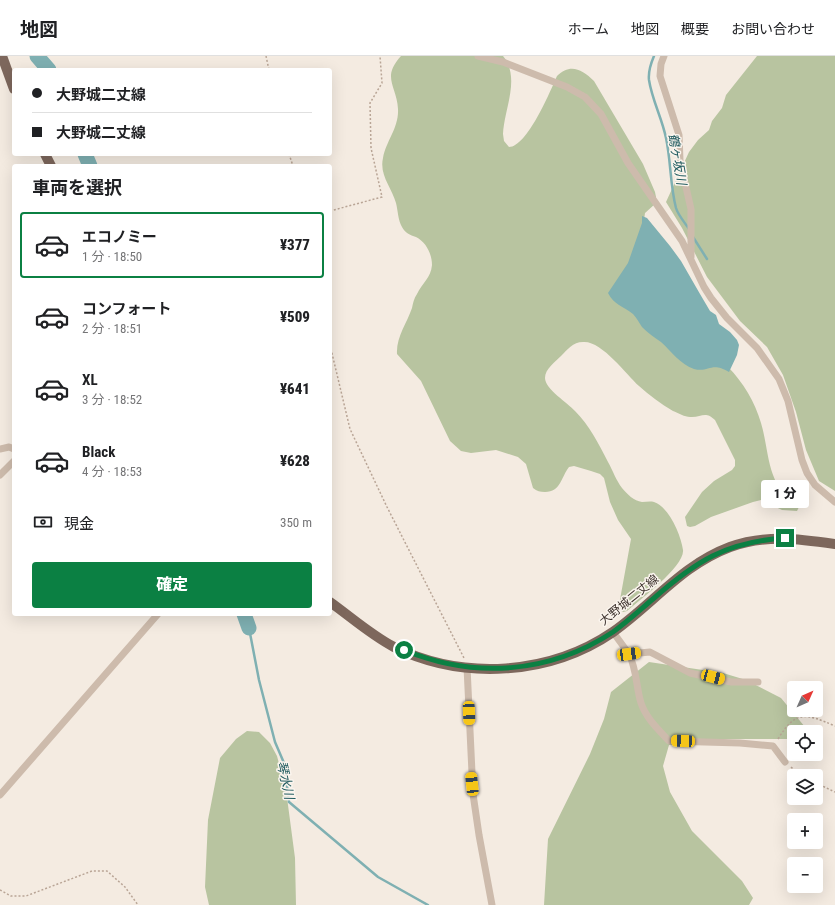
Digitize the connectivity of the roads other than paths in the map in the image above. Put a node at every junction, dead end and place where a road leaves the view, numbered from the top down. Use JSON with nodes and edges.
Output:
{"nodes":[{"id":1,"x":2,"y":56,"type":"edge"},
{"id":2,"x":478,"y":56,"type":"edge"},
{"id":3,"x":664,"y":56,"type":"edge"},
{"id":4,"x":12,"y":84,"type":"edge"},
{"id":5,"x":691,"y":261,"type":"junction"},
{"id":6,"x":12,"y":448,"type":"edge"},
{"id":7,"x":0,"y":449,"type":"edge"},
{"id":8,"x":12,"y":463,"type":"edge"},
{"id":9,"x":0,"y":475,"type":"edge"},
{"id":10,"x":835,"y":502,"type":"edge"},
{"id":11,"x":835,"y":544,"type":"edge"},
{"id":12,"x":332,"y":603,"type":"edge"},
{"id":13,"x":156,"y":616,"type":"edge"},
{"id":14,"x":613,"y":632,"type":"junction"},
{"id":15,"x":629,"y":654,"type":"junction"},
{"id":16,"x":467,"y":667,"type":"junction"},
{"id":17,"x":758,"y":682,"type":"dead end"},
{"id":18,"x":785,"y":762,"type":"road end"},
{"id":19,"x":0,"y":795,"type":"edge"},
{"id":20,"x":492,"y":905,"type":"edge"}],
"edges":[{"from":1,"to":4,"type":"main road"},
{"from":2,"to":5,"type":"street"},
{"from":3,"to":5,"type":"street"},
{"from":5,"to":10,"type":"street"},
{"from":6,"to":7,"type":"street"},
{"from":8,"to":9,"type":"street"},
{"from":11,"to":14,"type":"main road","name":"大野城二丈線"},
{"from":12,"to":16,"type":"main road","name":"大野城二丈線"},
{"from":13,"to":19,"type":"street"},
{"from":14,"to":15,"type":"street"},
{"from":14,"to":16,"type":"main road","name":"大野城二丈線"},
{"from":15,"to":17,"type":"street"},
{"from":15,"to":18,"type":"street"},
{"from":16,"to":20,"type":"street"}]}
